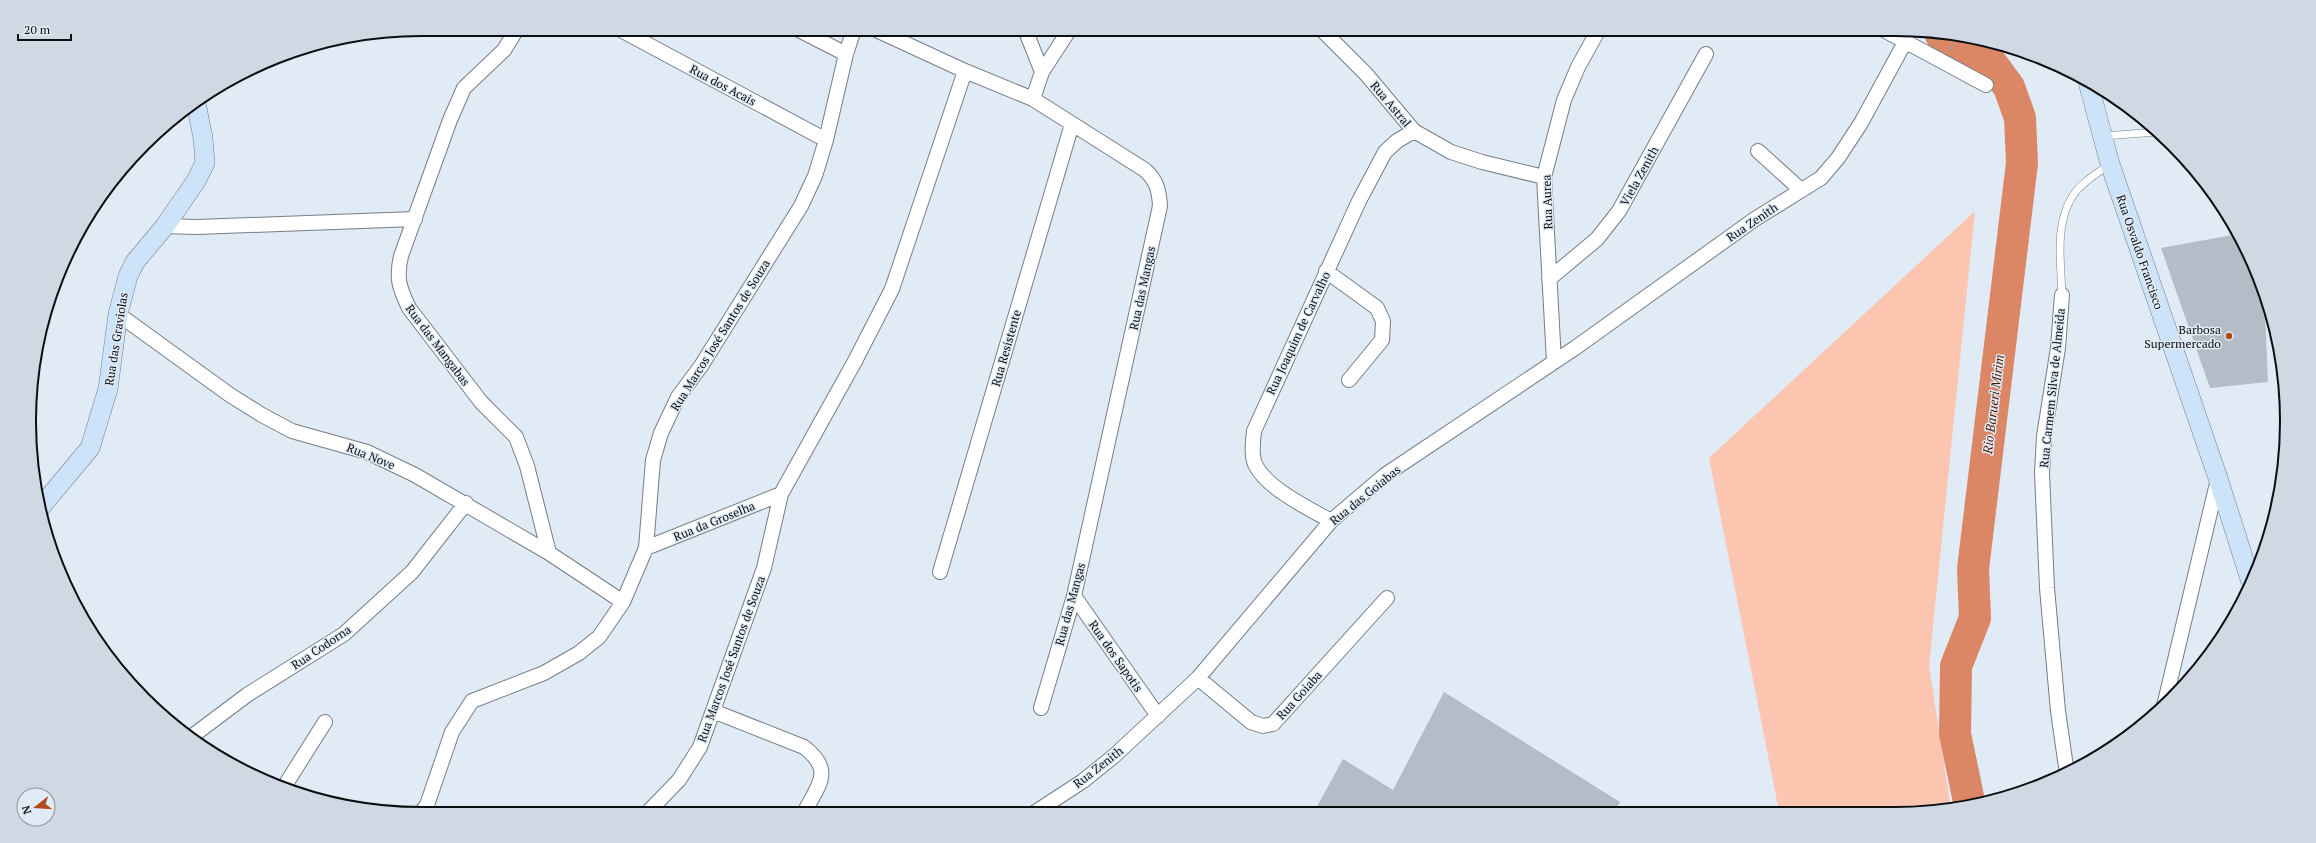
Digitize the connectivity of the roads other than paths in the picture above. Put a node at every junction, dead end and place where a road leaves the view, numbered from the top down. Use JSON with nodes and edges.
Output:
{"nodes":[{"id":1,"x":513,"y":36,"type":"edge"},
{"id":2,"x":632,"y":36,"type":"edge"},
{"id":3,"x":811,"y":36,"type":"edge"},
{"id":4,"x":852,"y":36,"type":"edge"},
{"id":5,"x":889,"y":36,"type":"edge"},
{"id":6,"x":1028,"y":36,"type":"edge"},
{"id":7,"x":1065,"y":36,"type":"edge"},
{"id":8,"x":1328,"y":36,"type":"edge"},
{"id":9,"x":1595,"y":36,"type":"edge"},
{"id":10,"x":1894,"y":36,"type":"edge"},
{"id":11,"x":1905,"y":42,"type":"junction"},
{"id":12,"x":846,"y":54,"type":"junction"},
{"id":13,"x":1706,"y":54,"type":"dead end"},
{"id":14,"x":965,"y":71,"type":"junction"},
{"id":15,"x":1042,"y":72,"type":"junction"},
{"id":16,"x":1986,"y":85,"type":"dead end"},
{"id":17,"x":2090,"y":90,"type":"edge"},
{"id":18,"x":1033,"y":99,"type":"junction"},
{"id":19,"x":197,"y":108,"type":"edge"},
{"id":20,"x":1072,"y":124,"type":"junction"},
{"id":21,"x":1414,"y":131,"type":"junction"},
{"id":22,"x":2150,"y":133,"type":"edge"},
{"id":23,"x":2102,"y":136,"type":"junction"},
{"id":24,"x":826,"y":140,"type":"junction"},
{"id":25,"x":1758,"y":152,"type":"dead end"},
{"id":26,"x":2110,"y":164,"type":"junction"},
{"id":27,"x":1544,"y":177,"type":"junction"},
{"id":28,"x":1801,"y":190,"type":"junction"},
{"id":29,"x":415,"y":219,"type":"junction"},
{"id":30,"x":165,"y":226,"type":"junction"},
{"id":31,"x":1326,"y":271,"type":"junction"},
{"id":32,"x":1549,"y":279,"type":"junction"},
{"id":33,"x":2062,"y":295,"type":"joint"},
{"id":34,"x":118,"y":314,"type":"junction"},
{"id":35,"x":1554,"y":362,"type":"junction"},
{"id":36,"x":1349,"y":380,"type":"dead end"},
{"id":37,"x":2218,"y":478,"type":"junction"},
{"id":38,"x":781,"y":494,"type":"junction"},
{"id":39,"x":44,"y":503,"type":"edge"},
{"id":40,"x":466,"y":503,"type":"junction"},
{"id":41,"x":1331,"y":521,"type":"junction"},
{"id":42,"x":646,"y":548,"type":"junction"},
{"id":43,"x":548,"y":553,"type":"junction"},
{"id":44,"x":940,"y":572,"type":"dead end"},
{"id":45,"x":2248,"y":574,"type":"edge"},
{"id":46,"x":1074,"y":596,"type":"junction"},
{"id":47,"x":1386,"y":598,"type":"dead end"},
{"id":48,"x":623,"y":602,"type":"junction"},
{"id":49,"x":1198,"y":678,"type":"junction"},
{"id":50,"x":2167,"y":694,"type":"edge"},
{"id":51,"x":1040,"y":708,"type":"dead end"},
{"id":52,"x":713,"y":711,"type":"junction"},
{"id":53,"x":1158,"y":716,"type":"junction"},
{"id":54,"x":325,"y":722,"type":"dead end"},
{"id":55,"x":196,"y":734,"type":"edge"},
{"id":56,"x":2066,"y":766,"type":"edge"},
{"id":57,"x":287,"y":783,"type":"edge"},
{"id":58,"x":425,"y":807,"type":"edge"},
{"id":59,"x":654,"y":807,"type":"edge"},
{"id":60,"x":807,"y":807,"type":"edge"},
{"id":61,"x":1043,"y":807,"type":"edge"}],
"edges":[{"from":1,"to":29,"type":"street","name":"Rua das Mangabas"},
{"from":2,"to":24,"type":"street","name":"Rua dos Acais"},
{"from":3,"to":12,"type":"street"},
{"from":4,"to":12,"type":"street","name":"Rua Marcos José Santos de Souza"},
{"from":5,"to":14,"type":"street","name":"Rua das Mangas"},
{"from":6,"to":15,"type":"street"},
{"from":7,"to":15,"type":"street"},
{"from":8,"to":21,"type":"street","name":"Rua Astral"},
{"from":9,"to":27,"type":"street","name":"Rua Aurea"},
{"from":10,"to":11,"type":"street"},
{"from":11,"to":16,"type":"street"},
{"from":11,"to":28,"type":"street","name":"Rua Zenith"},
{"from":12,"to":24,"type":"street","name":"Rua Marcos José Santos de Souza"},
{"from":13,"to":32,"type":"street","name":"Viela Zenith"},
{"from":14,"to":18,"type":"street","name":"Rua das Mangas"},
{"from":14,"to":38,"type":"street","name":"Rua Marcos José Santos de Souza"},
{"from":15,"to":18,"type":"street"},
{"from":17,"to":23,"type":"main road","name":"Rua Osvaldo Francisco"},
{"from":18,"to":20,"type":"street","name":"Rua das Mangas"},
{"from":19,"to":30,"type":"main road","name":"Rua das Graviolas"},
{"from":20,"to":44,"type":"street","name":"Rua Resistente"},
{"from":20,"to":46,"type":"street","name":"Rua das Mangas"},
{"from":21,"to":27,"type":"street","name":"Rua Astral"},
{"from":21,"to":31,"type":"street","name":"Rua Joaquim de Carvalho"},
{"from":22,"to":23,"type":"lane"},
{"from":23,"to":26,"type":"main road","name":"Rua Osvaldo Francisco"},
{"from":24,"to":42,"type":"street","name":"Rua Marcos José Santos de Souza"},
{"from":25,"to":28,"type":"street"},
{"from":26,"to":33,"type":"lane","name":"Rua Carmem Silva de Almeida"},
{"from":26,"to":37,"type":"main road","name":"Rua Osvaldo Francisco"},
{"from":27,"to":32,"type":"street","name":"Rua Aurea"},
{"from":28,"to":35,"type":"street","name":"Rua Zenith"},
{"from":29,"to":30,"type":"street"},
{"from":29,"to":43,"type":"street","name":"Rua das Mangabas"},
{"from":30,"to":34,"type":"main road","name":"Rua das Graviolas"},
{"from":31,"to":36,"type":"street"},
{"from":31,"to":41,"type":"street","name":"Rua Joaquim de Carvalho"},
{"from":32,"to":35,"type":"street","name":"Rua Aurea"},
{"from":33,"to":56,"type":"street","name":"Rua Carmem Silva de Almeida"},
{"from":34,"to":39,"type":"main road","name":"Rua das Graviolas"},
{"from":34,"to":40,"type":"street","name":"Rua Nove"},
{"from":35,"to":41,"type":"street","name":"Rua das Goiabas"},
{"from":37,"to":45,"type":"main road","name":"Rua Osvaldo Francisco"},
{"from":37,"to":50,"type":"street"},
{"from":38,"to":42,"type":"street","name":"Rua da Groselha"},
{"from":38,"to":52,"type":"street","name":"Rua Marcos José Santos de Souza"},
{"from":40,"to":43,"type":"street","name":"Rua Nove"},
{"from":40,"to":55,"type":"street","name":"Rua Codorna"},
{"from":41,"to":49,"type":"street","name":"Rua das Goiabas"},
{"from":42,"to":48,"type":"street","name":"Rua Marcos José Santos de Souza"},
{"from":43,"to":48,"type":"street","name":"Rua Nove"},
{"from":46,"to":51,"type":"street","name":"Rua das Mangas"},
{"from":46,"to":53,"type":"street","name":"Rua dos Sapotis"},
{"from":47,"to":49,"type":"street","name":"Rua Goiaba"},
{"from":48,"to":58,"type":"street","name":"Rua Marcos José Santos de Souza"},
{"from":49,"to":53,"type":"street","name":"Rua das Goiabas"},
{"from":52,"to":59,"type":"street","name":"Rua Marcos José Santos de Souza"},
{"from":52,"to":60,"type":"street"},
{"from":53,"to":61,"type":"street","name":"Rua Zenith"},
{"from":54,"to":57,"type":"street"}]}
